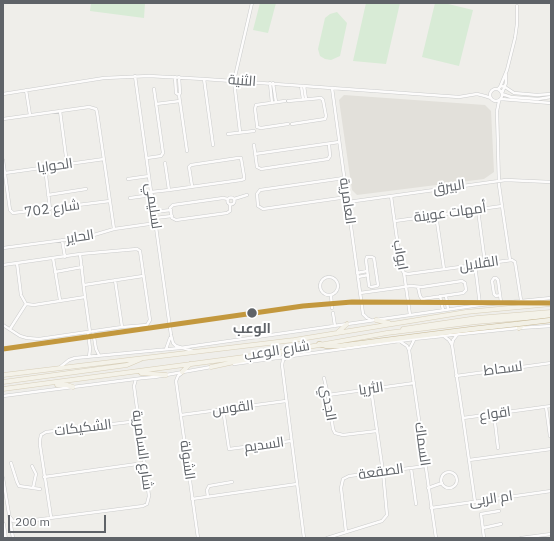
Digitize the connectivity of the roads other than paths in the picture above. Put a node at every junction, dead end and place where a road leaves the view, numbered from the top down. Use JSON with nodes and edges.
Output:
{"nodes":[{"id":1,"x":252,"y":3,"type":"edge"},
{"id":2,"x":517,"y":6,"type":"dead end"},
{"id":3,"x":507,"y":70,"type":"junction"},
{"id":4,"x":136,"y":76,"type":"junction"},
{"id":5,"x":177,"y":77,"type":"junction"},
{"id":6,"x":204,"y":79,"type":"junction"},
{"id":7,"x":234,"y":81,"type":"junction"},
{"id":8,"x":271,"y":83,"type":"junction"},
{"id":9,"x":302,"y":86,"type":"junction"},
{"id":10,"x":505,"y":87,"type":"junction"},
{"id":11,"x":332,"y":88,"type":"junction"},
{"id":12,"x":499,"y":88,"type":"junction"},
{"id":13,"x":154,"y":89,"type":"dead end"},
{"id":14,"x":26,"y":90,"type":"junction"},
{"id":15,"x":491,"y":92,"type":"junction"},
{"id":16,"x":3,"y":94,"type":"edge"},
{"id":17,"x":502,"y":94,"type":"junction"},
{"id":18,"x":551,"y":94,"type":"edge"},
{"id":19,"x":481,"y":95,"type":"junction"},
{"id":20,"x":551,"y":97,"type":"edge"},
{"id":21,"x":491,"y":98,"type":"junction"},
{"id":22,"x":305,"y":99,"type":"junction"},
{"id":23,"x":500,"y":100,"type":"junction"},
{"id":24,"x":180,"y":101,"type":"junction"},
{"id":25,"x":494,"y":101,"type":"junction"},
{"id":26,"x":274,"y":102,"type":"junction"},
{"id":27,"x":551,"y":103,"type":"edge"},
{"id":28,"x":156,"y":104,"type":"junction"},
{"id":29,"x":60,"y":111,"type":"junction"},
{"id":30,"x":497,"y":111,"type":"junction"},
{"id":31,"x":30,"y":115,"type":"junction"},
{"id":32,"x":3,"y":119,"type":"edge"},
{"id":33,"x":254,"y":131,"type":"dead end"},
{"id":34,"x":240,"y":132,"type":"junction"},
{"id":35,"x":228,"y":134,"type":"dead end"},
{"id":36,"x":339,"y":142,"type":"junction"},
{"id":37,"x":329,"y":144,"type":"junction"},
{"id":38,"x":213,"y":145,"type":"dead end"},
{"id":39,"x":254,"y":145,"type":"dead end"},
{"id":40,"x":187,"y":151,"type":"dead end"},
{"id":41,"x":255,"y":154,"type":"junction"},
{"id":42,"x":104,"y":158,"type":"junction"},
{"id":43,"x":147,"y":158,"type":"junction"},
{"id":44,"x":3,"y":160,"type":"edge"},
{"id":45,"x":165,"y":163,"type":"dead end"},
{"id":46,"x":67,"y":164,"type":"junction"},
{"id":47,"x":45,"y":167,"type":"junction"},
{"id":48,"x":5,"y":173,"type":"junction"},
{"id":49,"x":149,"y":176,"type":"junction"},
{"id":50,"x":344,"y":178,"type":"junction"},
{"id":51,"x":128,"y":179,"type":"dead end"},
{"id":52,"x":500,"y":180,"type":"junction"},
{"id":53,"x":551,"y":182,"type":"edge"},
{"id":54,"x":192,"y":186,"type":"junction"},
{"id":55,"x":86,"y":190,"type":"dead end"},
{"id":56,"x":169,"y":190,"type":"junction"},
{"id":57,"x":152,"y":194,"type":"junction"},
{"id":58,"x":8,"y":195,"type":"junction"},
{"id":59,"x":48,"y":195,"type":"junction"},
{"id":60,"x":247,"y":195,"type":"dead end"},
{"id":61,"x":3,"y":196,"type":"edge"},
{"id":62,"x":391,"y":196,"type":"junction"},
{"id":63,"x":347,"y":197,"type":"junction"},
{"id":64,"x":130,"y":198,"type":"dead end"},
{"id":65,"x":228,"y":199,"type":"junction"},
{"id":66,"x":234,"y":199,"type":"junction"},
{"id":67,"x":110,"y":201,"type":"junction"},
{"id":68,"x":348,"y":202,"type":"junction"},
{"id":69,"x":230,"y":204,"type":"junction"},
{"id":70,"x":502,"y":206,"type":"junction"},
{"id":71,"x":50,"y":209,"type":"junction"},
{"id":72,"x":171,"y":210,"type":"junction"},
{"id":73,"x":478,"y":210,"type":"junction"},
{"id":74,"x":154,"y":212,"type":"junction"},
{"id":75,"x":436,"y":215,"type":"junction"},
{"id":76,"x":172,"y":216,"type":"junction"},
{"id":77,"x":155,"y":218,"type":"junction"},
{"id":78,"x":395,"y":221,"type":"junction"},
{"id":79,"x":156,"y":223,"type":"junction"},
{"id":80,"x":114,"y":229,"type":"junction"},
{"id":81,"x":62,"y":240,"type":"junction"},
{"id":82,"x":3,"y":248,"type":"edge"},
{"id":83,"x":80,"y":254,"type":"junction"},
{"id":84,"x":65,"y":257,"type":"junction"},
{"id":85,"x":53,"y":258,"type":"junction"},
{"id":86,"x":510,"y":260,"type":"junction"},
{"id":87,"x":17,"y":263,"type":"junction"},
{"id":88,"x":485,"y":263,"type":"junction"},
{"id":89,"x":3,"y":265,"type":"edge"},
{"id":90,"x":475,"y":265,"type":"junction"},
{"id":91,"x":82,"y":267,"type":"junction"},
{"id":92,"x":444,"y":269,"type":"junction"},
{"id":93,"x":367,"y":271,"type":"junction"},
{"id":94,"x":55,"y":272,"type":"junction"},
{"id":95,"x":357,"y":273,"type":"junction"},
{"id":96,"x":404,"y":273,"type":"junction"},
{"id":97,"x":368,"y":275,"type":"junction"},
{"id":98,"x":143,"y":276,"type":"junction"},
{"id":99,"x":358,"y":277,"type":"junction"},
{"id":100,"x":115,"y":280,"type":"junction"},
{"id":101,"x":84,"y":285,"type":"junction"},
{"id":102,"x":406,"y":287,"type":"junction"},
{"id":103,"x":418,"y":287,"type":"junction"},
{"id":104,"x":360,"y":293,"type":"junction"},
{"id":105,"x":331,"y":295,"type":"junction"},
{"id":106,"x":500,"y":295,"type":"junction"},
{"id":107,"x":440,"y":296,"type":"junction"},
{"id":108,"x":446,"y":296,"type":"junction"},
{"id":109,"x":85,"y":297,"type":"junction"},
{"id":110,"x":551,"y":298,"type":"edge"},
{"id":111,"x":60,"y":300,"type":"junction"},
{"id":112,"x":521,"y":300,"type":"junction"},
{"id":113,"x":501,"y":302,"type":"junction"},
{"id":114,"x":26,"y":304,"type":"junction"},
{"id":115,"x":551,"y":304,"type":"edge"},
{"id":116,"x":480,"y":305,"type":"junction"},
{"id":117,"x":332,"y":308,"type":"dead end"},
{"id":118,"x":448,"y":309,"type":"junction"},
{"id":119,"x":443,"y":310,"type":"junction"},
{"id":120,"x":551,"y":312,"type":"edge"},
{"id":121,"x":333,"y":313,"type":"dead end"},
{"id":122,"x":363,"y":314,"type":"junction"},
{"id":123,"x":410,"y":315,"type":"junction"},
{"id":124,"x":532,"y":317,"type":"junction"},
{"id":125,"x":550,"y":317,"type":"edge"},
{"id":126,"x":371,"y":320,"type":"junction"},
{"id":127,"x":376,"y":320,"type":"junction"},
{"id":128,"x":528,"y":321,"type":"junction"},
{"id":129,"x":358,"y":323,"type":"junction"},
{"id":130,"x":347,"y":324,"type":"junction"},
{"id":131,"x":392,"y":324,"type":"junction"},
{"id":132,"x":3,"y":325,"type":"edge"},
{"id":133,"x":122,"y":326,"type":"junction"},
{"id":134,"x":335,"y":326,"type":"junction"},
{"id":135,"x":518,"y":326,"type":"junction"},
{"id":136,"x":551,"y":326,"type":"edge"},
{"id":137,"x":531,"y":328,"type":"junction"},
{"id":138,"x":10,"y":329,"type":"junction"},
{"id":139,"x":91,"y":332,"type":"junction"},
{"id":140,"x":336,"y":333,"type":"junction"},
{"id":141,"x":387,"y":334,"type":"junction"},
{"id":142,"x":171,"y":335,"type":"junction"},
{"id":143,"x":457,"y":335,"type":"junction"},
{"id":144,"x":444,"y":336,"type":"junction"},
{"id":145,"x":414,"y":339,"type":"junction"},
{"id":146,"x":401,"y":342,"type":"junction"},
{"id":147,"x":319,"y":344,"type":"junction"},
{"id":148,"x":452,"y":345,"type":"junction"},
{"id":149,"x":180,"y":348,"type":"junction"},
{"id":150,"x":166,"y":349,"type":"junction"},
{"id":151,"x":409,"y":350,"type":"junction"},
{"id":152,"x":197,"y":352,"type":"junction"},
{"id":153,"x":274,"y":353,"type":"junction"},
{"id":154,"x":100,"y":356,"type":"junction"},
{"id":155,"x":88,"y":357,"type":"junction"},
{"id":156,"x":288,"y":357,"type":"junction"},
{"id":157,"x":143,"y":358,"type":"junction"},
{"id":158,"x":273,"y":359,"type":"junction"},
{"id":159,"x":551,"y":363,"type":"edge"},
{"id":160,"x":191,"y":364,"type":"junction"},
{"id":161,"x":282,"y":365,"type":"junction"},
{"id":162,"x":211,"y":367,"type":"junction"},
{"id":163,"x":58,"y":368,"type":"junction"},
{"id":164,"x":182,"y":372,"type":"junction"},
{"id":165,"x":3,"y":373,"type":"edge"},
{"id":166,"x":131,"y":373,"type":"junction"},
{"id":167,"x":166,"y":375,"type":"junction"},
{"id":168,"x":456,"y":376,"type":"junction"},
{"id":169,"x":324,"y":378,"type":"dead end"},
{"id":170,"x":136,"y":379,"type":"junction"},
{"id":171,"x":127,"y":380,"type":"junction"},
{"id":172,"x":176,"y":381,"type":"junction"},
{"id":173,"x":3,"y":382,"type":"edge"},
{"id":174,"x":414,"y":383,"type":"junction"},
{"id":175,"x":51,"y":384,"type":"junction"},
{"id":176,"x":134,"y":386,"type":"junction"},
{"id":177,"x":73,"y":387,"type":"junction"},
{"id":178,"x":9,"y":388,"type":"junction"},
{"id":179,"x":3,"y":389,"type":"edge"},
{"id":180,"x":371,"y":389,"type":"junction"},
{"id":181,"x":3,"y":392,"type":"edge"},
{"id":182,"x":328,"y":395,"type":"junction"},
{"id":183,"x":3,"y":396,"type":"edge"},
{"id":184,"x":286,"y":401,"type":"junction"},
{"id":185,"x":551,"y":406,"type":"edge"},
{"id":186,"x":546,"y":407,"type":"junction"},
{"id":187,"x":223,"y":409,"type":"junction"},
{"id":188,"x":494,"y":414,"type":"junction"},
{"id":189,"x":181,"y":415,"type":"junction"},
{"id":190,"x":463,"y":418,"type":"junction"},
{"id":191,"x":138,"y":421,"type":"junction"},
{"id":192,"x":377,"y":431,"type":"junction"},
{"id":193,"x":550,"y":436,"type":"dead end"},
{"id":194,"x":291,"y":441,"type":"junction"},
{"id":195,"x":498,"y":448,"type":"dead end"},
{"id":196,"x":551,"y":449,"type":"edge"},
{"id":197,"x":469,"y":460,"type":"junction"},
{"id":198,"x":11,"y":463,"type":"dead end"},
{"id":199,"x":144,"y":463,"type":"junction"},
{"id":200,"x":32,"y":466,"type":"dead end"},
{"id":201,"x":426,"y":466,"type":"junction"},
{"id":202,"x":411,"y":468,"type":"junction"},
{"id":203,"x":383,"y":472,"type":"junction"},
{"id":204,"x":44,"y":477,"type":"junction"},
{"id":205,"x":3,"y":478,"type":"edge"},
{"id":206,"x":232,"y":482,"type":"dead end"},
{"id":207,"x":442,"y":483,"type":"junction"},
{"id":208,"x":297,"y":484,"type":"junction"},
{"id":209,"x":32,"y":488,"type":"junction"},
{"id":210,"x":428,"y":488,"type":"junction"},
{"id":211,"x":43,"y":489,"type":"junction"},
{"id":212,"x":551,"y":491,"type":"edge"},
{"id":213,"x":208,"y":497,"type":"junction"},
{"id":214,"x":192,"y":499,"type":"junction"},
{"id":215,"x":475,"y":502,"type":"junction"},
{"id":216,"x":416,"y":504,"type":"dead end"},
{"id":217,"x":431,"y":508,"type":"junction"},
{"id":218,"x":499,"y":511,"type":"dead end"},
{"id":219,"x":10,"y":517,"type":"junction"},
{"id":220,"x":51,"y":518,"type":"junction"},
{"id":221,"x":19,"y":522,"type":"junction"},
{"id":222,"x":3,"y":524,"type":"edge"},
{"id":223,"x":501,"y":524,"type":"dead end"},
{"id":224,"x":12,"y":528,"type":"junction"},
{"id":225,"x":483,"y":528,"type":"junction"},
{"id":226,"x":346,"y":532,"type":"junction"},
{"id":227,"x":551,"y":534,"type":"edge"},
{"id":228,"x":5,"y":538,"type":"edge"},
{"id":229,"x":13,"y":538,"type":"edge"},
{"id":230,"x":198,"y":538,"type":"edge"},
{"id":231,"x":304,"y":538,"type":"edge"},
{"id":232,"x":327,"y":538,"type":"edge"},
{"id":233,"x":436,"y":538,"type":"edge"},
{"id":234,"x":484,"y":538,"type":"edge"},
{"id":235,"x":521,"y":538,"type":"edge"}],
"edges":[{"from":1,"to":7,"type":"street"},
{"from":2,"to":3,"type":"street"},
{"from":3,"to":10,"type":"street"},
{"from":3,"to":12,"type":"street"},
{"from":4,"to":5,"type":"street","name":"الثنية"},
{"from":4,"to":14,"type":"street","name":"الثنية"},
{"from":4,"to":43,"type":"street","name":"لسليمي"},
{"from":5,"to":6,"type":"street","name":"الثنية"},
{"from":5,"to":24,"type":"street"},
{"from":6,"to":7,"type":"street","name":"الثنية"},
{"from":6,"to":38,"type":"street"},
{"from":7,"to":8,"type":"street","name":"الثنية"},
{"from":7,"to":34,"type":"street"},
{"from":8,"to":9,"type":"street","name":"الثنية"},
{"from":8,"to":26,"type":"street"},
{"from":9,"to":11,"type":"street","name":"الثنية"},
{"from":9,"to":22,"type":"street"},
{"from":10,"to":12,"type":"street"},
{"from":10,"to":17,"type":"street"},
{"from":10,"to":18,"type":"street"},
{"from":11,"to":19,"type":"street","name":"الثنية"},
{"from":11,"to":36,"type":"street","name":"العامرية"},
{"from":12,"to":15,"type":"street"},
{"from":12,"to":17,"type":"street"},
{"from":13,"to":28,"type":"street"},
{"from":14,"to":16,"type":"street","name":"الثنية"},
{"from":14,"to":31,"type":"street"},
{"from":15,"to":19,"type":"street","name":"الثنية"},
{"from":15,"to":21,"type":"street"},
{"from":17,"to":20,"type":"street"},
{"from":17,"to":23,"type":"street"},
{"from":19,"to":21,"type":"street","name":"الثنية"},
{"from":21,"to":25,"type":"street"},
{"from":22,"to":26,"type":"street"},
{"from":22,"to":26,"type":"street"},
{"from":23,"to":25,"type":"street"},
{"from":23,"to":27,"type":"street"},
{"from":23,"to":30,"type":"street"},
{"from":24,"to":28,"type":"street"},
{"from":24,"to":40,"type":"street"},
{"from":25,"to":30,"type":"street"},
{"from":28,"to":43,"type":"street"},
{"from":29,"to":31,"type":"street"},
{"from":29,"to":42,"type":"street"},
{"from":29,"to":46,"type":"street"},
{"from":30,"to":52,"type":"street"},
{"from":31,"to":32,"type":"street"},
{"from":33,"to":34,"type":"street"},
{"from":34,"to":35,"type":"street"},
{"from":36,"to":37,"type":"street"},
{"from":36,"to":50,"type":"street","name":"العامرية"},
{"from":37,"to":41,"type":"street"},
{"from":37,"to":41,"type":"street"},
{"from":39,"to":41,"type":"street"},
{"from":42,"to":46,"type":"street","name":"الحوايا"},
{"from":42,"to":67,"type":"street"},
{"from":43,"to":49,"type":"street","name":"لسليمي"},
{"from":44,"to":48,"type":"street","name":"شارع 702"},
{"from":45,"to":56,"type":"street"},
{"from":46,"to":47,"type":"street","name":"الحوايا"},
{"from":47,"to":48,"type":"street","name":"الحوايا"},
{"from":47,"to":59,"type":"street"},
{"from":48,"to":58,"type":"street","name":"شارع 702"},
{"from":49,"to":51,"type":"street"},
{"from":49,"to":57,"type":"street","name":"لسليمي"},
{"from":50,"to":63,"type":"street","name":"العامرية"},
{"from":50,"to":63,"type":"street"},
{"from":52,"to":53,"type":"street","name":"البيرق"},
{"from":52,"to":62,"type":"street","name":"البيرق"},
{"from":52,"to":70,"type":"street","name":"أمهات عوينة"},
{"from":54,"to":54,"type":"street"},
{"from":54,"to":56,"type":"street"},
{"from":55,"to":59,"type":"street"},
{"from":56,"to":57,"type":"street"},
{"from":57,"to":64,"type":"street"},
{"from":57,"to":74,"type":"street","name":"لسليمي"},
{"from":58,"to":61,"type":"street"},
{"from":58,"to":71,"type":"street","name":"شارع 702"},
{"from":59,"to":71,"type":"street"},
{"from":60,"to":66,"type":"street"},
{"from":62,"to":68,"type":"street","name":"البيرق"},
{"from":62,"to":78,"type":"street","name":"ابواب"},
{"from":63,"to":68,"type":"street","name":"العامرية"},
{"from":65,"to":66,"type":"street"},
{"from":65,"to":69,"type":"street"},
{"from":65,"to":72,"type":"street"},
{"from":66,"to":69,"type":"street"},
{"from":67,"to":71,"type":"street","name":"شارع 702"},
{"from":67,"to":80,"type":"street"},
{"from":68,"to":95,"type":"street","name":"العامرية"},
{"from":69,"to":76,"type":"street"},
{"from":70,"to":73,"type":"street","name":"أمهات عوينة"},
{"from":70,"to":86,"type":"street"},
{"from":72,"to":74,"type":"street"},
{"from":72,"to":76,"type":"street"},
{"from":73,"to":75,"type":"street","name":"أمهات عوينة"},
{"from":73,"to":88,"type":"street"},
{"from":74,"to":77,"type":"street","name":"لسليمي"},
{"from":75,"to":78,"type":"street","name":"أمهات عوينة"},
{"from":75,"to":92,"type":"street"},
{"from":76,"to":77,"type":"street"},
{"from":77,"to":79,"type":"street","name":"لسليمي"},
{"from":78,"to":96,"type":"street","name":"ابواب"},
{"from":79,"to":80,"type":"street","name":"الحاير"},
{"from":79,"to":142,"type":"street","name":"لسليمي"},
{"from":80,"to":81,"type":"street","name":"الحاير"},
{"from":81,"to":82,"type":"street","name":"الحاير"},
{"from":81,"to":84,"type":"street"},
{"from":83,"to":84,"type":"street"},
{"from":83,"to":91,"type":"street"},
{"from":83,"to":98,"type":"street"},
{"from":84,"to":85,"type":"street"},
{"from":85,"to":87,"type":"street"},
{"from":85,"to":94,"type":"street"},
{"from":86,"to":88,"type":"street","name":"القلايل"},
{"from":86,"to":112,"type":"street","name":"القلايل"},
{"from":87,"to":89,"type":"street"},
{"from":87,"to":114,"type":"street"},
{"from":88,"to":90,"type":"street","name":"القلايل"},
{"from":90,"to":92,"type":"street","name":"القلايل"},
{"from":90,"to":116,"type":"street"},
{"from":91,"to":94,"type":"street"},
{"from":91,"to":101,"type":"street"},
{"from":92,"to":96,"type":"street","name":"القلايل"},
{"from":93,"to":95,"type":"street"},
{"from":93,"to":97,"type":"street"},
{"from":93,"to":97,"type":"street"},
{"from":94,"to":111,"type":"street"},
{"from":95,"to":99,"type":"street","name":"العامرية"},
{"from":96,"to":102,"type":"street","name":"ابواب"},
{"from":97,"to":99,"type":"street"},
{"from":98,"to":100,"type":"street"},
{"from":98,"to":133,"type":"street"},
{"from":99,"to":104,"type":"street","name":"العامرية"},
{"from":100,"to":101,"type":"street"},
{"from":100,"to":133,"type":"street"},
{"from":101,"to":109,"type":"street"},
{"from":102,"to":103,"type":"street"},
{"from":102,"to":104,"type":"street"},
{"from":102,"to":123,"type":"street","name":"ابواب"},
{"from":103,"to":107,"type":"street"},
{"from":103,"to":108,"type":"street"},
{"from":104,"to":122,"type":"street","name":"العامرية"},
{"from":105,"to":105,"type":"street"},
{"from":105,"to":117,"type":"street"},
{"from":106,"to":106,"type":"street"},
{"from":106,"to":113,"type":"street"},
{"from":107,"to":108,"type":"street"},
{"from":107,"to":119,"type":"street"},
{"from":108,"to":118,"type":"street"},
{"from":109,"to":111,"type":"street"},
{"from":109,"to":139,"type":"street"},
{"from":110,"to":112,"type":"street","name":"شارع الوعب"},
{"from":111,"to":114,"type":"street"},
{"from":112,"to":113,"type":"street","name":"شارع الوعب"},
{"from":113,"to":116,"type":"street","name":"شارع الوعب"},
{"from":114,"to":138,"type":"street"},
{"from":115,"to":131,"type":"main road","name":"شارع الوعب"},
{"from":116,"to":118,"type":"street","name":"شارع الوعب"},
{"from":118,"to":119,"type":"street","name":"شارع الوعب"},
{"from":119,"to":123,"type":"street","name":"شارع الوعب"},
{"from":120,"to":141,"type":"main road"},
{"from":121,"to":134,"type":"street"},
{"from":122,"to":126,"type":"street"},
{"from":122,"to":129,"type":"street"},
{"from":123,"to":127,"type":"street","name":"شارع الوعب"},
{"from":124,"to":125,"type":"main road","name":"شارع الوعب"},
{"from":124,"to":128,"type":"main road"},
{"from":124,"to":141,"type":"main road","name":"شارع الوعب"},
{"from":125,"to":135,"type":"highway","bridge":true},
{"from":126,"to":127,"type":"street","name":"شارع الوعب"},
{"from":126,"to":129,"type":"street","name":"شارع الوعب"},
{"from":127,"to":131,"type":"main road"},
{"from":128,"to":135,"type":"main road"},
{"from":128,"to":137,"type":"main road"},
{"from":129,"to":130,"type":"street","name":"شارع الوعب"},
{"from":130,"to":134,"type":"street","name":"شارع الوعب"},
{"from":130,"to":140,"type":"main road"},
{"from":131,"to":140,"type":"main road","name":"شارع الوعب"},
{"from":132,"to":138,"type":"street"},
{"from":133,"to":139,"type":"street"},
{"from":134,"to":149,"type":"street","name":"شارع الوعب"},
{"from":135,"to":137,"type":"street","name":"شارع الوعب"},
{"from":135,"to":143,"type":"street","name":"شارع الوعب"},
{"from":135,"to":147,"type":"highway"},
{"from":136,"to":137,"type":"street","name":"شارع الوعب"},
{"from":138,"to":139,"type":"street"},
{"from":139,"to":154,"type":"street"},
{"from":139,"to":155,"type":"street"},
{"from":140,"to":152,"type":"main road","name":"شارع الوعب"},
{"from":141,"to":147,"type":"main road","name":"شارع الوعب"},
{"from":142,"to":149,"type":"street","name":"لسليمي"},
{"from":142,"to":150,"type":"street","name":"لسليمي"},
{"from":143,"to":144,"type":"street","name":"شارع الوعب"},
{"from":143,"to":148,"type":"street"},
{"from":144,"to":145,"type":"street","name":"شارع الوعب"},
{"from":144,"to":148,"type":"street"},
{"from":145,"to":146,"type":"street","name":"شارع الوعب"},
{"from":145,"to":151,"type":"street"},
{"from":146,"to":151,"type":"street"},
{"from":146,"to":156,"type":"street","name":"شارع الوعب"},
{"from":147,"to":153,"type":"main road","name":"شارع الوعب"},
{"from":148,"to":168,"type":"street","name":"اقواع"},
{"from":149,"to":150,"type":"street","name":"شارع الوعب"},
{"from":149,"to":152,"type":"street"},
{"from":150,"to":154,"type":"street","name":"شارع الوعب"},
{"from":151,"to":174,"type":"street","name":"السماك"},
{"from":152,"to":157,"type":"main road","name":"شارع الوعب"},
{"from":153,"to":160,"type":"main road","name":"شارع الوعب"},
{"from":153,"to":162,"type":"main road"},
{"from":154,"to":155,"type":"street","name":"شارع الوعب"},
{"from":155,"to":163,"type":"street","name":"شارع الوعب"},
{"from":156,"to":158,"type":"street","name":"شارع الوعب"},
{"from":156,"to":161,"type":"street"},
{"from":157,"to":163,"type":"main road","name":"شارع الوعب"},
{"from":157,"to":173,"type":"main road"},
{"from":158,"to":161,"type":"street"},
{"from":158,"to":162,"type":"street","name":"شارع الوعب"},
{"from":159,"to":168,"type":"street","name":"لسحاط"},
{"from":160,"to":164,"type":"main road"},
{"from":160,"to":166,"type":"main road","name":"شارع الوعب"},
{"from":161,"to":184,"type":"street","name":"السديم"},
{"from":162,"to":164,"type":"street","name":"شارع الوعب"},
{"from":163,"to":165,"type":"main road","name":"شارع الوعب"},
{"from":164,"to":167,"type":"street","name":"شارع الوعب"},
{"from":164,"to":172,"type":"street"},
{"from":166,"to":167,"type":"main road"},
{"from":166,"to":175,"type":"main road","name":"شارع الوعب"},
{"from":167,"to":170,"type":"street","name":"شارع الوعب"},
{"from":167,"to":172,"type":"street"},
{"from":168,"to":190,"type":"street","name":"اقواع"},
{"from":169,"to":182,"type":"street","name":"الجدي"},
{"from":170,"to":171,"type":"street","name":"شارع الوعب"},
{"from":170,"to":176,"type":"street","name":"شارع السامرية"},
{"from":171,"to":176,"type":"street"},
{"from":171,"to":177,"type":"street","name":"شارع الوعب"},
{"from":172,"to":189,"type":"street","name":"الشولة"},
{"from":174,"to":180,"type":"street","name":"الثريا"},
{"from":174,"to":201,"type":"street","name":"السماك"},
{"from":175,"to":177,"type":"main road"},
{"from":175,"to":178,"type":"main road","name":"شارع الوعب"},
{"from":176,"to":191,"type":"street","name":"شارع السامرية"},
{"from":177,"to":183,"type":"street","name":"شارع الوعب"},
{"from":178,"to":179,"type":"main road","name":"شارع الوعب"},
{"from":178,"to":181,"type":"main road"},
{"from":180,"to":182,"type":"street","name":"الثريا"},
{"from":180,"to":192,"type":"street"},
{"from":182,"to":192,"type":"street","name":"الجدي"},
{"from":184,"to":187,"type":"street","name":"القوس"},
{"from":184,"to":194,"type":"street","name":"السديم"},
{"from":185,"to":186,"type":"street","name":"اقواع"},
{"from":186,"to":188,"type":"street","name":"اقواع"},
{"from":186,"to":193,"type":"street"},
{"from":187,"to":189,"type":"street","name":"القوس"},
{"from":187,"to":194,"type":"street","name":"السديم"},
{"from":188,"to":190,"type":"street","name":"اقواع"},
{"from":188,"to":195,"type":"street"},
{"from":189,"to":214,"type":"street","name":"الشولة"},
{"from":190,"to":197,"type":"street"},
{"from":191,"to":199,"type":"street","name":"شارع السامرية"},
{"from":191,"to":204,"type":"street","name":"الشكيكات"},
{"from":192,"to":203,"type":"street"},
{"from":194,"to":208,"type":"street","name":"السديم"},
{"from":196,"to":197,"type":"street"},
{"from":197,"to":215,"type":"street"},
{"from":198,"to":209,"type":"street"},
{"from":199,"to":204,"type":"street"},
{"from":199,"to":220,"type":"street","name":"شارع السامرية"},
{"from":200,"to":209,"type":"street"},
{"from":201,"to":202,"type":"street","name":"الصقعة"},
{"from":201,"to":210,"type":"street","name":"السماك"},
{"from":202,"to":203,"type":"street","name":"الصقعة"},
{"from":202,"to":216,"type":"street"},
{"from":203,"to":226,"type":"street"},
{"from":203,"to":226,"type":"street","name":"الصقعة"},
{"from":204,"to":211,"type":"street","name":"الشكيكات"},
{"from":205,"to":219,"type":"street"},
{"from":206,"to":213,"type":"street"},
{"from":207,"to":207,"type":"street"},
{"from":207,"to":210,"type":"street"},
{"from":208,"to":213,"type":"street"},
{"from":208,"to":231,"type":"street"},
{"from":209,"to":211,"type":"street"},
{"from":210,"to":217,"type":"street","name":"السماك"},
{"from":211,"to":220,"type":"street","name":"الشكيكات"},
{"from":212,"to":215,"type":"street","name":"ام الربى"},
{"from":213,"to":214,"type":"street"},
{"from":214,"to":230,"type":"street","name":"الشولة"},
{"from":215,"to":217,"type":"street","name":"ام الربى"},
{"from":217,"to":233,"type":"street","name":"السماك"},
{"from":218,"to":225,"type":"street"},
{"from":219,"to":221,"type":"street"},
{"from":219,"to":224,"type":"street"},
{"from":220,"to":221,"type":"street","name":"شارع السامرية"},
{"from":221,"to":224,"type":"street"},
{"from":222,"to":228,"type":"main road"},
{"from":223,"to":225,"type":"street"},
{"from":224,"to":229,"type":"street"},
{"from":225,"to":234,"type":"street"},
{"from":226,"to":232,"type":"street"},
{"from":227,"to":235,"type":"street"}]}
